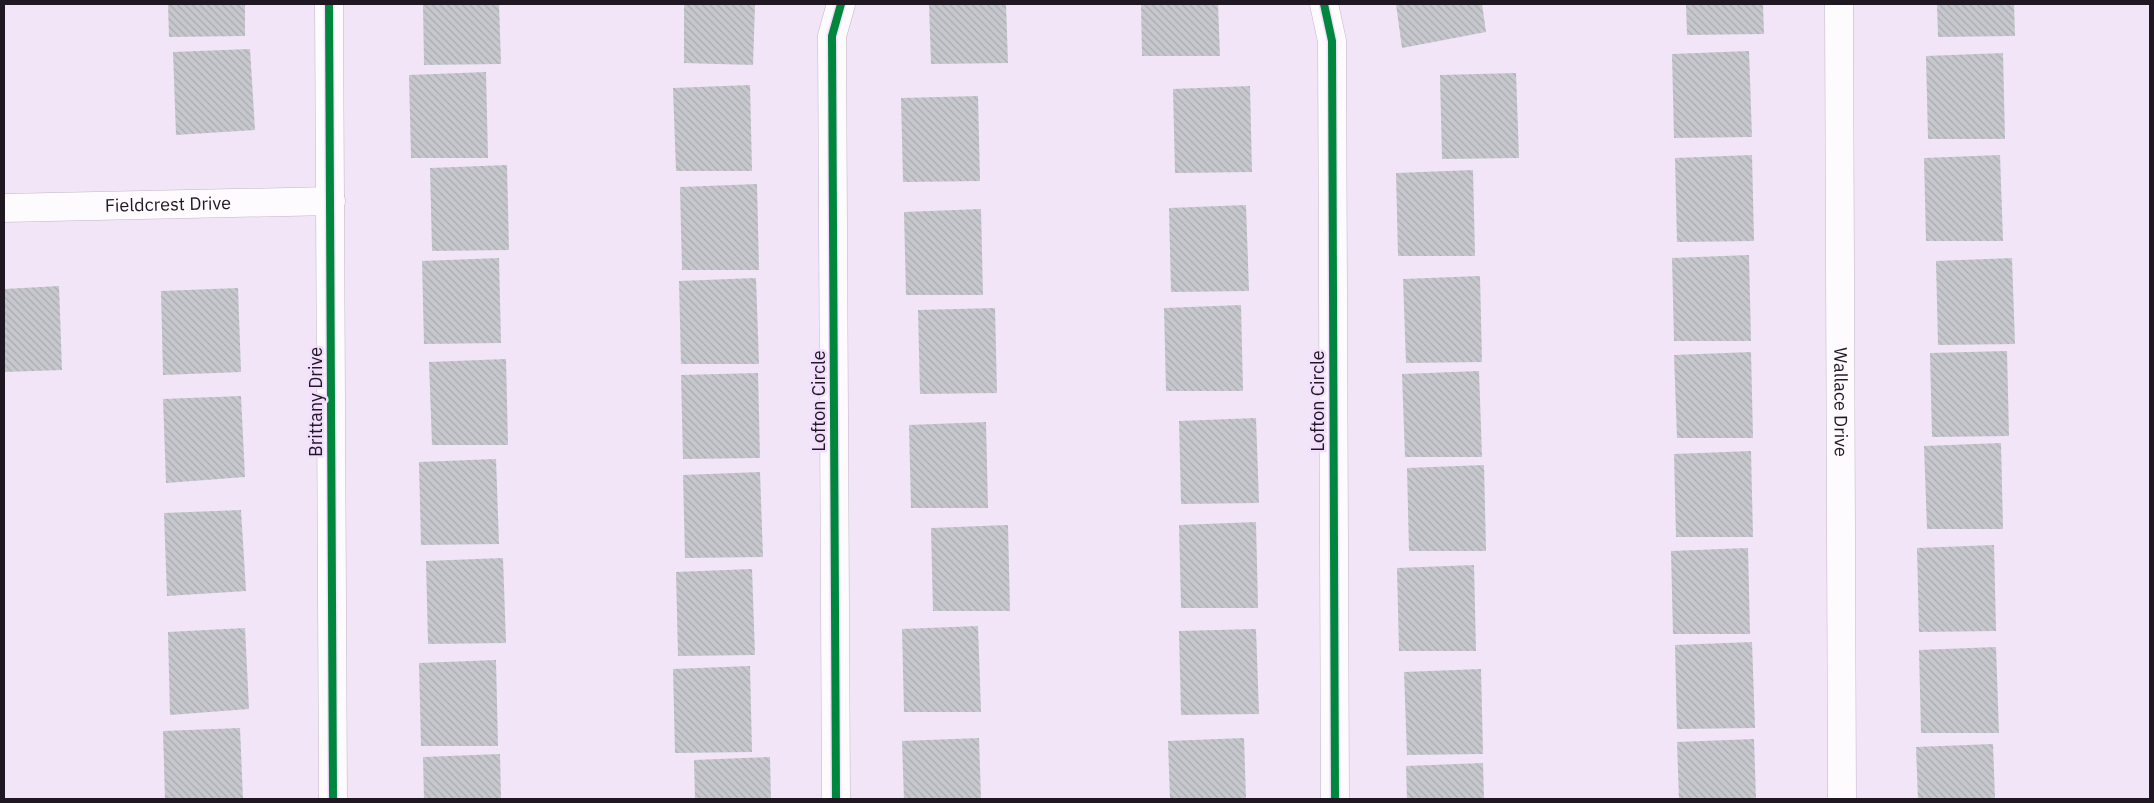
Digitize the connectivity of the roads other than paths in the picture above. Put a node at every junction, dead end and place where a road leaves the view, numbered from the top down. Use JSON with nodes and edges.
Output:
{"nodes":[{"id":1,"x":329,"y":4,"type":"edge"},
{"id":2,"x":841,"y":4,"type":"edge"},
{"id":3,"x":1324,"y":4,"type":"edge"},
{"id":4,"x":1839,"y":4,"type":"edge"},
{"id":5,"x":331,"y":201,"type":"junction"},
{"id":6,"x":4,"y":208,"type":"edge"},
{"id":7,"x":333,"y":799,"type":"edge"},
{"id":8,"x":836,"y":799,"type":"edge"},
{"id":9,"x":1335,"y":799,"type":"edge"},
{"id":10,"x":1842,"y":799,"type":"edge"}],
"edges":[{"from":1,"to":5,"type":"street","name":"Brittany Drive"},
{"from":2,"to":8,"type":"street","name":"Lofton Circle"},
{"from":3,"to":9,"type":"street","name":"Lofton Circle"},
{"from":4,"to":10,"type":"street","name":"Wallace Drive"},
{"from":5,"to":6,"type":"street","name":"Fieldcrest Drive"},
{"from":5,"to":7,"type":"street","name":"Brittany Drive"}]}
